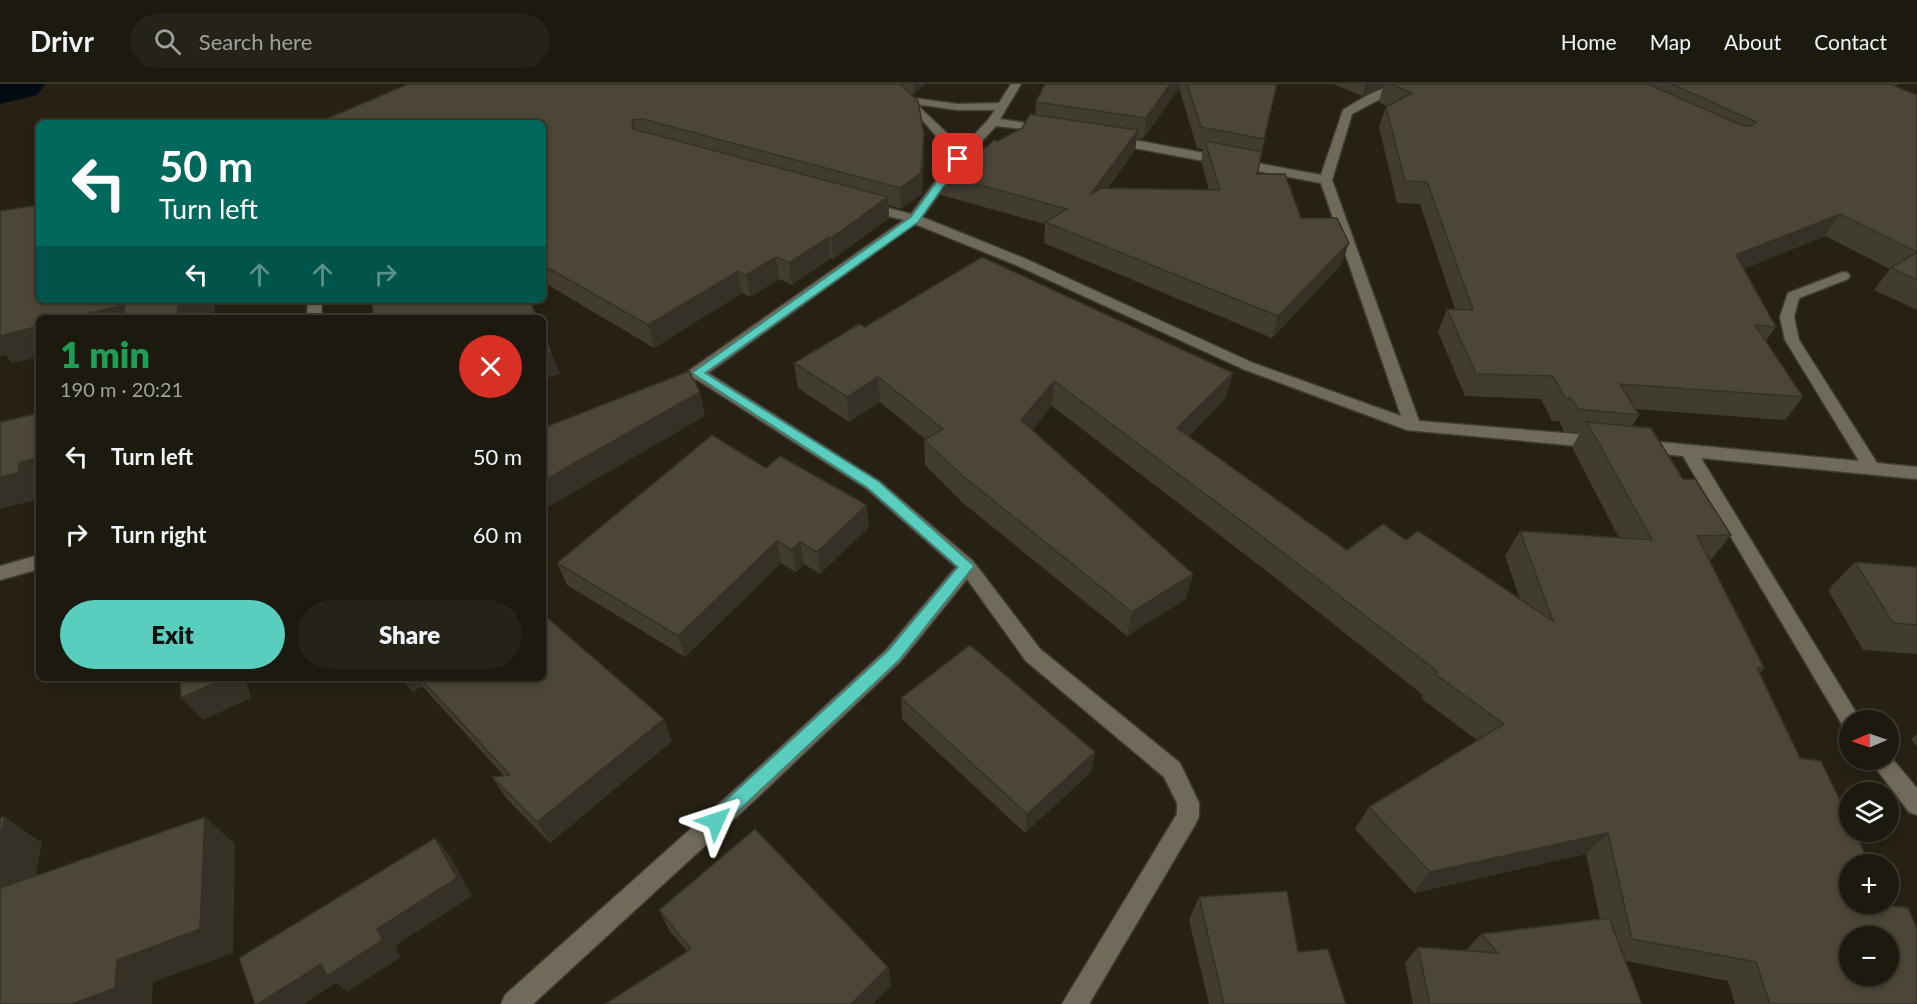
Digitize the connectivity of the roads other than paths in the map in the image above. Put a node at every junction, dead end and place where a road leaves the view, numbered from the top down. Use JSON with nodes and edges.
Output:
{"nodes":[{"id":1,"x":1016,"y":84,"type":"edge"},
{"id":2,"x":1402,"y":84,"type":"edge"},
{"id":3,"x":884,"y":94,"type":"edge"},
{"id":4,"x":906,"y":100,"type":"junction"},
{"id":5,"x":1003,"y":106,"type":"junction"},
{"id":6,"x":993,"y":122,"type":"junction"},
{"id":7,"x":1056,"y":131,"type":"edge"},
{"id":8,"x":1101,"y":138,"type":"edge"},
{"id":9,"x":958,"y":159,"type":"junction"},
{"id":10,"x":1326,"y":180,"type":"junction"},
{"id":11,"x":845,"y":200,"type":"edge"},
{"id":12,"x":914,"y":219,"type":"junction"},
{"id":13,"x":1844,"y":276,"type":"dead end"},
{"id":14,"x":698,"y":373,"type":"junction"},
{"id":15,"x":675,"y":381,"type":"edge"},
{"id":16,"x":1413,"y":426,"type":"junction"},
{"id":17,"x":1688,"y":450,"type":"junction"},
{"id":18,"x":1871,"y":468,"type":"junction"},
{"id":19,"x":1917,"y":473,"type":"edge"},
{"id":20,"x":36,"y":563,"type":"edge"},
{"id":21,"x":967,"y":566,"type":"junction"},
{"id":22,"x":0,"y":573,"type":"edge"},
{"id":23,"x":1844,"y":710,"type":"edge"},
{"id":24,"x":1889,"y":770,"type":"edge"},
{"id":25,"x":1917,"y":805,"type":"edge"},
{"id":26,"x":514,"y":1004,"type":"edge"},
{"id":27,"x":1075,"y":1004,"type":"edge"}],
"edges":[{"from":1,"to":5,"type":"street"},
{"from":2,"to":10,"type":"street"},
{"from":3,"to":4,"type":"street"},
{"from":4,"to":5,"type":"street"},
{"from":4,"to":9,"type":"street"},
{"from":5,"to":6,"type":"street"},
{"from":6,"to":7,"type":"street"},
{"from":6,"to":9,"type":"street"},
{"from":8,"to":10,"type":"street"},
{"from":9,"to":12,"type":"street"},
{"from":10,"to":16,"type":"street"},
{"from":11,"to":12,"type":"street"},
{"from":12,"to":14,"type":"street"},
{"from":12,"to":16,"type":"street"},
{"from":13,"to":18,"type":"street"},
{"from":14,"to":15,"type":"street"},
{"from":14,"to":21,"type":"street"},
{"from":16,"to":17,"type":"street"},
{"from":17,"to":18,"type":"street"},
{"from":17,"to":23,"type":"street"},
{"from":18,"to":19,"type":"street"},
{"from":20,"to":22,"type":"street"},
{"from":21,"to":26,"type":"street"},
{"from":21,"to":27,"type":"street"},
{"from":24,"to":25,"type":"street"}]}
